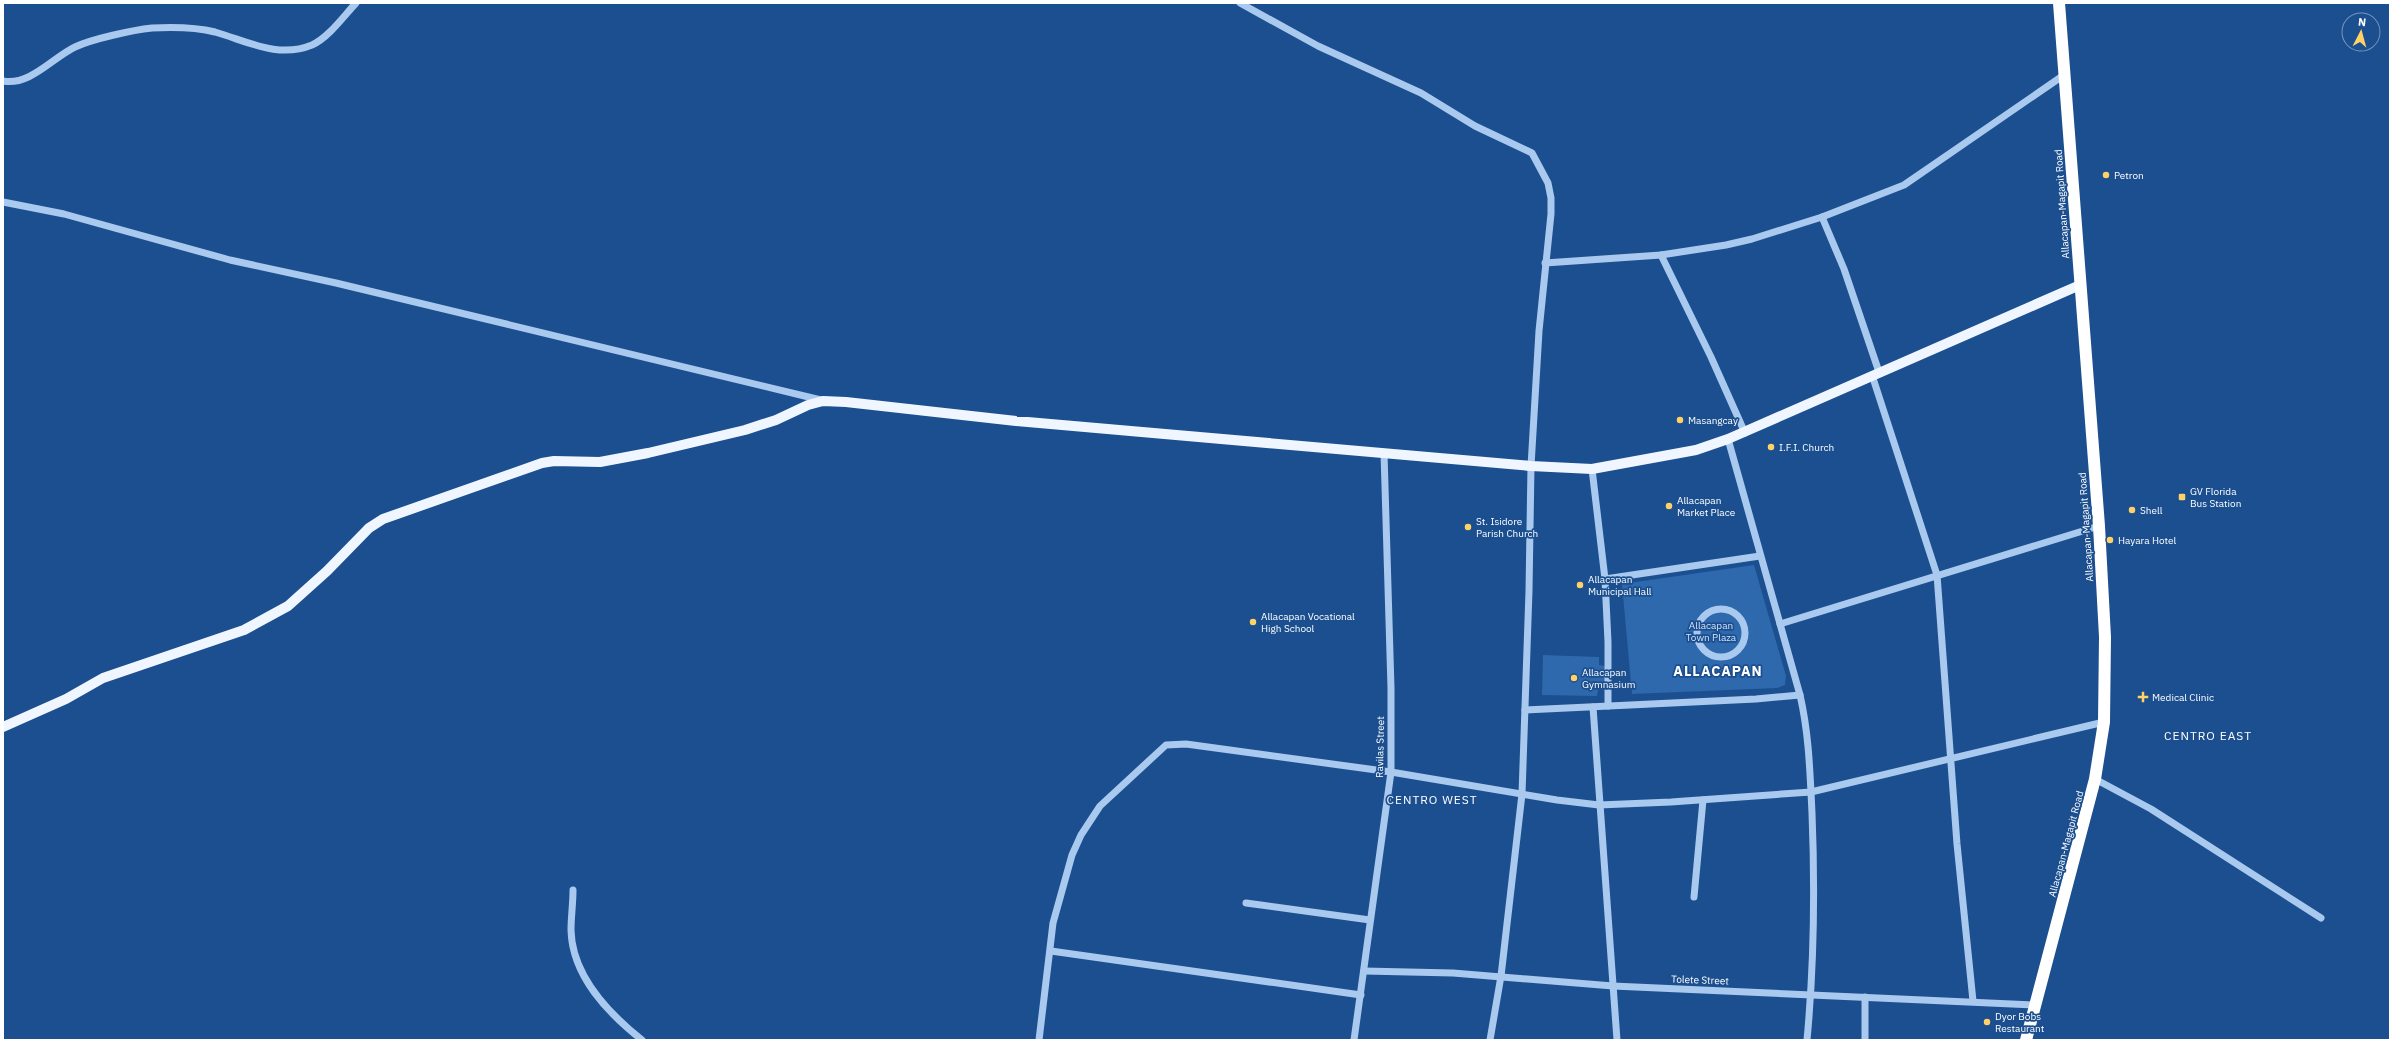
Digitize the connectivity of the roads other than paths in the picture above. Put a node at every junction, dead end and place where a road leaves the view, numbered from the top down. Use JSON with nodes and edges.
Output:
{"nodes":[{"id":1,"x":356,"y":3,"type":"edge"},
{"id":2,"x":1240,"y":3,"type":"edge"},
{"id":3,"x":2060,"y":3,"type":"edge"},
{"id":4,"x":2064,"y":75,"type":"junction"},
{"id":5,"x":3,"y":82,"type":"edge"},
{"id":6,"x":3,"y":202,"type":"edge"},
{"id":7,"x":1822,"y":217,"type":"junction"},
{"id":8,"x":1661,"y":255,"type":"junction"},
{"id":9,"x":1545,"y":263,"type":"junction"},
{"id":10,"x":2080,"y":285,"type":"junction"},
{"id":11,"x":1876,"y":374,"type":"junction"},
{"id":12,"x":823,"y":401,"type":"junction"},
{"id":13,"x":1745,"y":433,"type":"junction"},
{"id":14,"x":1728,"y":440,"type":"junction"},
{"id":15,"x":1384,"y":453,"type":"junction"},
{"id":16,"x":1530,"y":466,"type":"junction"},
{"id":17,"x":1592,"y":469,"type":"junction"},
{"id":18,"x":2099,"y":526,"type":"junction"},
{"id":19,"x":1760,"y":556,"type":"junction"},
{"id":20,"x":1937,"y":575,"type":"junction"},
{"id":21,"x":1605,"y":579,"type":"junction"},
{"id":22,"x":1780,"y":624,"type":"junction"},
{"id":23,"x":1698,"y":625,"type":"joint"},
{"id":24,"x":1800,"y":695,"type":"junction"},
{"id":25,"x":1608,"y":706,"type":"junction"},
{"id":26,"x":1593,"y":707,"type":"junction"},
{"id":27,"x":1525,"y":710,"type":"junction"},
{"id":28,"x":2104,"y":722,"type":"junction"},
{"id":29,"x":3,"y":727,"type":"edge"},
{"id":30,"x":1950,"y":758,"type":"junction"},
{"id":31,"x":1390,"y":772,"type":"junction"},
{"id":32,"x":2095,"y":779,"type":"junction"},
{"id":33,"x":1811,"y":792,"type":"junction"},
{"id":34,"x":1522,"y":794,"type":"junction"},
{"id":35,"x":1703,"y":800,"type":"junction"},
{"id":36,"x":1599,"y":805,"type":"junction"},
{"id":37,"x":573,"y":890,"type":"dead end"},
{"id":38,"x":1694,"y":897,"type":"dead end"},
{"id":39,"x":1246,"y":903,"type":"dead end"},
{"id":40,"x":2321,"y":918,"type":"dead end"},
{"id":41,"x":1370,"y":920,"type":"junction"},
{"id":42,"x":1051,"y":951,"type":"junction"},
{"id":43,"x":1364,"y":971,"type":"junction"},
{"id":44,"x":1501,"y":976,"type":"junction"},
{"id":45,"x":1613,"y":986,"type":"junction"},
{"id":46,"x":1812,"y":994,"type":"junction"},
{"id":47,"x":1361,"y":995,"type":"junction"},
{"id":48,"x":1865,"y":997,"type":"junction"},
{"id":49,"x":1973,"y":1001,"type":"junction"},
{"id":50,"x":2036,"y":1005,"type":"junction"},
{"id":51,"x":642,"y":1040,"type":"edge"},
{"id":52,"x":1039,"y":1040,"type":"edge"},
{"id":53,"x":1354,"y":1040,"type":"edge"},
{"id":54,"x":1490,"y":1040,"type":"edge"},
{"id":55,"x":1618,"y":1040,"type":"edge"},
{"id":56,"x":1807,"y":1040,"type":"edge"},
{"id":57,"x":1865,"y":1040,"type":"edge"},
{"id":58,"x":2026,"y":1040,"type":"edge"}],
"edges":[{"from":1,"to":5,"type":"street"},
{"from":2,"to":9,"type":"street"},
{"from":3,"to":4,"type":"highway","name":"Allacapan-Magapit Road"},
{"from":4,"to":7,"type":"street"},
{"from":4,"to":10,"type":"highway","name":"Allacapan-Magapit Road"},
{"from":6,"to":12,"type":"street"},
{"from":7,"to":8,"type":"street"},
{"from":7,"to":11,"type":"street"},
{"from":8,"to":9,"type":"street"},
{"from":8,"to":13,"type":"street"},
{"from":9,"to":16,"type":"street"},
{"from":10,"to":11,"type":"main road"},
{"from":10,"to":18,"type":"highway","name":"Allacapan-Magapit Road"},
{"from":11,"to":13,"type":"main road"},
{"from":11,"to":20,"type":"street"},
{"from":12,"to":15,"type":"main road"},
{"from":12,"to":29,"type":"main road"},
{"from":13,"to":14,"type":"main road"},
{"from":14,"to":17,"type":"main road"},
{"from":14,"to":19,"type":"street"},
{"from":15,"to":16,"type":"main road"},
{"from":15,"to":31,"type":"street","name":"Ravilas Street"},
{"from":16,"to":17,"type":"main road"},
{"from":16,"to":27,"type":"street"},
{"from":17,"to":21,"type":"street"},
{"from":18,"to":20,"type":"street"},
{"from":18,"to":28,"type":"highway","name":"Allacapan-Magapit Road"},
{"from":19,"to":21,"type":"street"},
{"from":19,"to":22,"type":"street"},
{"from":20,"to":22,"type":"street"},
{"from":20,"to":30,"type":"street"},
{"from":21,"to":25,"type":"street"},
{"from":22,"to":24,"type":"street"},
{"from":23,"to":23,"type":"street"},
{"from":24,"to":25,"type":"street"},
{"from":24,"to":33,"type":"street"},
{"from":25,"to":26,"type":"street"},
{"from":26,"to":27,"type":"street"},
{"from":26,"to":36,"type":"street"},
{"from":27,"to":34,"type":"street"},
{"from":28,"to":30,"type":"street"},
{"from":28,"to":32,"type":"highway","name":"Allacapan-Magapit Road"},
{"from":30,"to":33,"type":"street"},
{"from":30,"to":49,"type":"street"},
{"from":31,"to":34,"type":"street"},
{"from":31,"to":41,"type":"street","name":"Ravilas Street"},
{"from":31,"to":42,"type":"street"},
{"from":32,"to":40,"type":"street"},
{"from":32,"to":50,"type":"highway","name":"Allacapan-Magapit Road"},
{"from":33,"to":35,"type":"street"},
{"from":33,"to":46,"type":"street"},
{"from":34,"to":36,"type":"street"},
{"from":34,"to":44,"type":"street"},
{"from":35,"to":36,"type":"street"},
{"from":35,"to":38,"type":"street"},
{"from":36,"to":45,"type":"street"},
{"from":37,"to":51,"type":"street"},
{"from":39,"to":41,"type":"street"},
{"from":41,"to":43,"type":"street","name":"Ravilas Street"},
{"from":42,"to":47,"type":"street"},
{"from":42,"to":52,"type":"street"},
{"from":43,"to":44,"type":"street","name":"Tolete Street"},
{"from":43,"to":47,"type":"street","name":"Ravilas Street"},
{"from":44,"to":45,"type":"street","name":"Tolete Street"},
{"from":44,"to":54,"type":"street"},
{"from":45,"to":46,"type":"street","name":"Tolete Street"},
{"from":45,"to":55,"type":"street"},
{"from":46,"to":48,"type":"street","name":"Tolete Street"},
{"from":46,"to":56,"type":"street"},
{"from":47,"to":53,"type":"street","name":"Ravilas Street"},
{"from":48,"to":49,"type":"street","name":"Tolete Street"},
{"from":48,"to":57,"type":"street"},
{"from":49,"to":50,"type":"street","name":"Tolete Street"},
{"from":50,"to":58,"type":"highway","name":"Allacapan-Magapit Road"}]}
